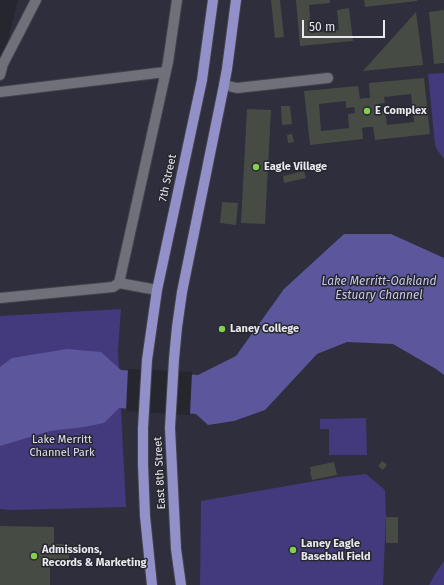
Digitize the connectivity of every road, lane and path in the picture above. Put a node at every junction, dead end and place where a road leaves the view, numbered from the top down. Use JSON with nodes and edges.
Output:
{"nodes":[{"id":1,"x":36,"y":0,"type":"edge"},
{"id":2,"x":177,"y":0,"type":"edge"},
{"id":3,"x":213,"y":0,"type":"edge"},
{"id":4,"x":236,"y":0,"type":"edge"},
{"id":5,"x":165,"y":72,"type":"junction"},
{"id":6,"x":0,"y":75,"type":"edge"},
{"id":7,"x":328,"y":78,"type":"dead end"},
{"id":8,"x":224,"y":85,"type":"junction"},
{"id":9,"x":0,"y":92,"type":"edge"},
{"id":10,"x":119,"y":283,"type":"junction"},
{"id":11,"x":157,"y":290,"type":"junction"},
{"id":12,"x":0,"y":298,"type":"edge"},
{"id":13,"x":147,"y":360,"type":"joint"},
{"id":14,"x":152,"y":585,"type":"edge"},
{"id":15,"x":181,"y":585,"type":"edge"}],
"edges":[{"from":1,"to":6,"type":"lane"},
{"from":2,"to":5,"type":"lane"},
{"from":3,"to":11,"type":"main road","name":"7th Street"},
{"from":4,"to":8,"type":"main road"},
{"from":5,"to":9,"type":"lane"},
{"from":5,"to":10,"type":"lane"},
{"from":7,"to":8,"type":"lane"},
{"from":8,"to":15,"type":"main road","name":"East 8th Street"},
{"from":10,"to":11,"type":"lane"},
{"from":10,"to":12,"type":"lane"},
{"from":11,"to":13,"type":"main road","name":"7th Street"},
{"from":13,"to":14,"type":"main road","name":"East 8th Street"}]}
